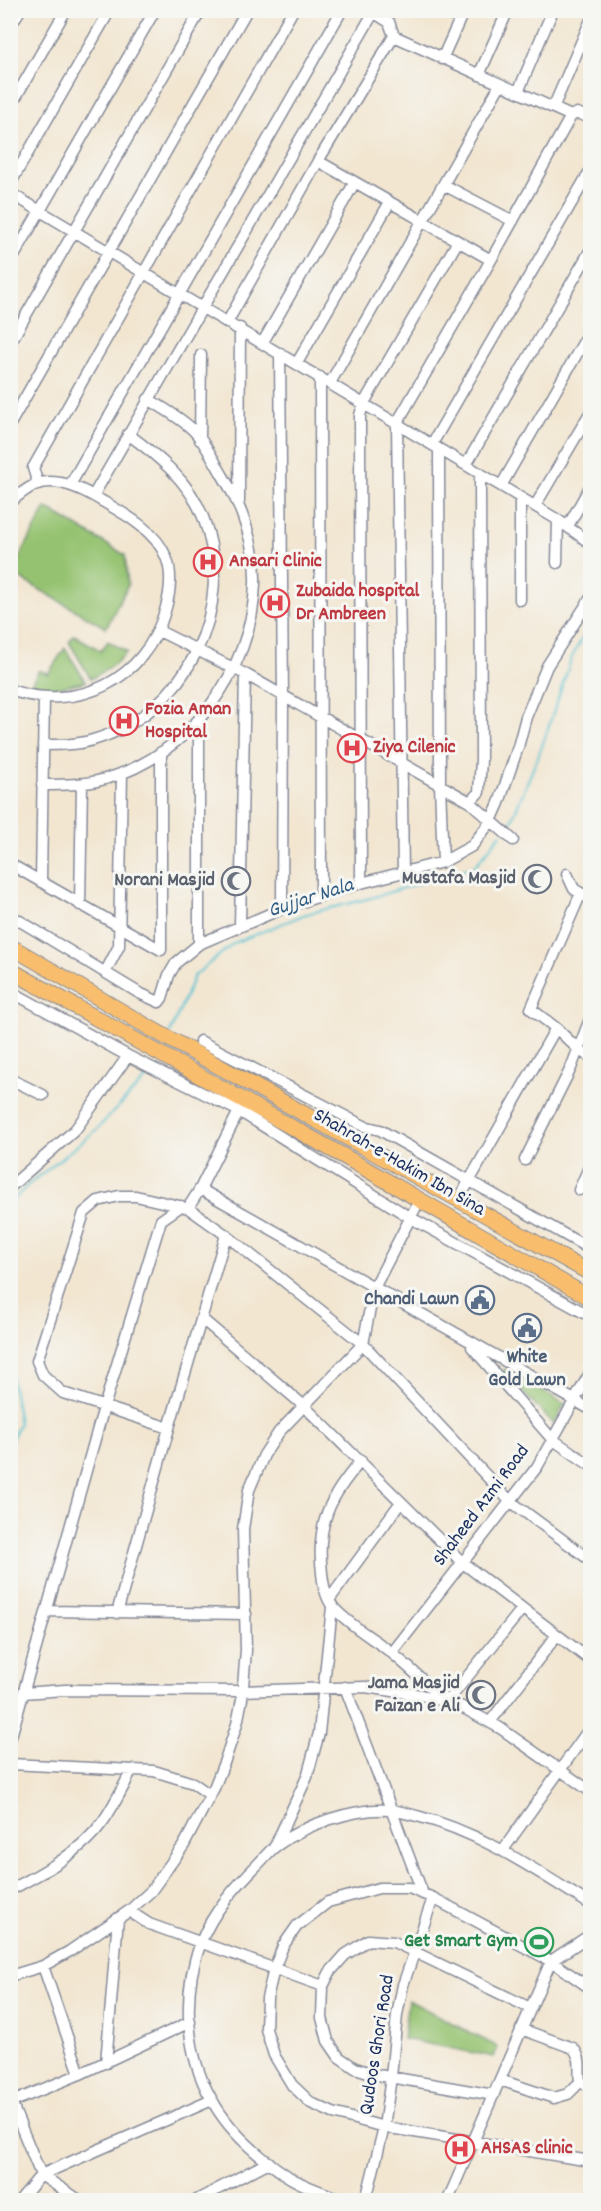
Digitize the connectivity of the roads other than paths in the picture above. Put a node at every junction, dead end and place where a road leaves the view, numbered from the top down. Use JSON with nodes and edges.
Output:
{"nodes":[{"id":1,"x":20,"y":10,"type":"edge"},
{"id":2,"x":66,"y":10,"type":"edge"},
{"id":3,"x":110,"y":10,"type":"edge"},
{"id":4,"x":155,"y":10,"type":"edge"},
{"id":5,"x":201,"y":10,"type":"edge"},
{"id":6,"x":247,"y":10,"type":"edge"},
{"id":7,"x":293,"y":10,"type":"edge"},
{"id":8,"x":342,"y":10,"type":"edge"},
{"id":9,"x":440,"y":10,"type":"edge"},
{"id":10,"x":508,"y":10,"type":"edge"},
{"id":11,"x":553,"y":10,"type":"edge"},
{"id":12,"x":373,"y":11,"type":"edge"},
{"id":13,"x":462,"y":15,"type":"edge"},
{"id":14,"x":591,"y":22,"type":"edge"},
{"id":15,"x":10,"y":26,"type":"edge"},
{"id":16,"x":394,"y":36,"type":"junction"},
{"id":17,"x":442,"y":59,"type":"junction"},
{"id":18,"x":478,"y":75,"type":"junction"},
{"id":19,"x":500,"y":85,"type":"junction"},
{"id":20,"x":518,"y":92,"type":"junction"},
{"id":21,"x":10,"y":107,"type":"edge"},
{"id":22,"x":553,"y":108,"type":"junction"},
{"id":23,"x":571,"y":116,"type":"junction"},
{"id":24,"x":591,"y":118,"type":"edge"},
{"id":25,"x":318,"y":161,"type":"junction"},
{"id":26,"x":591,"y":171,"type":"edge"},
{"id":27,"x":356,"y":182,"type":"junction"},
{"id":28,"x":10,"y":184,"type":"edge"},
{"id":29,"x":444,"y":185,"type":"junction"},
{"id":30,"x":10,"y":193,"type":"edge"},
{"id":31,"x":390,"y":202,"type":"junction"},
{"id":32,"x":40,"y":210,"type":"junction"},
{"id":33,"x":513,"y":221,"type":"junction"},
{"id":34,"x":424,"y":222,"type":"junction"},
{"id":35,"x":76,"y":231,"type":"junction"},
{"id":36,"x":458,"y":241,"type":"junction"},
{"id":37,"x":110,"y":251,"type":"junction"},
{"id":38,"x":591,"y":251,"type":"edge"},
{"id":39,"x":491,"y":260,"type":"junction"},
{"id":40,"x":10,"y":263,"type":"edge"},
{"id":41,"x":144,"y":271,"type":"junction"},
{"id":42,"x":179,"y":292,"type":"junction"},
{"id":43,"x":202,"y":306,"type":"junction"},
{"id":44,"x":228,"y":321,"type":"junction"},
{"id":45,"x":240,"y":328,"type":"junction"},
{"id":46,"x":591,"y":331,"type":"edge"},
{"id":47,"x":263,"y":342,"type":"junction"},
{"id":48,"x":10,"y":344,"type":"edge"},
{"id":49,"x":280,"y":352,"type":"junction"},
{"id":50,"x":201,"y":355,"type":"dead end"},
{"id":51,"x":297,"y":363,"type":"junction"},
{"id":52,"x":325,"y":380,"type":"junction"},
{"id":53,"x":148,"y":399,"type":"junction"},
{"id":54,"x":364,"y":403,"type":"junction"},
{"id":55,"x":591,"y":413,"type":"edge"},
{"id":56,"x":398,"y":423,"type":"junction"},
{"id":57,"x":10,"y":424,"type":"edge"},
{"id":58,"x":128,"y":434,"type":"junction"},
{"id":59,"x":200,"y":440,"type":"junction"},
{"id":60,"x":436,"y":447,"type":"junction"},
{"id":61,"x":466,"y":465,"type":"junction"},
{"id":62,"x":480,"y":473,"type":"junction"},
{"id":63,"x":38,"y":484,"type":"junction"},
{"id":64,"x":69,"y":485,"type":"junction"},
{"id":65,"x":501,"y":486,"type":"junction"},
{"id":66,"x":591,"y":487,"type":"edge"},
{"id":67,"x":93,"y":495,"type":"junction"},
{"id":68,"x":520,"y":498,"type":"junction"},
{"id":69,"x":10,"y":502,"type":"edge"},
{"id":70,"x":535,"y":506,"type":"junction"},
{"id":71,"x":239,"y":508,"type":"junction"},
{"id":72,"x":563,"y":523,"type":"junction"},
{"id":73,"x":587,"y":541,"type":"edge"},
{"id":74,"x":557,"y":563,"type":"dead end"},
{"id":75,"x":591,"y":599,"type":"edge"},
{"id":76,"x":520,"y":600,"type":"dead end"},
{"id":77,"x":159,"y":631,"type":"junction"},
{"id":78,"x":199,"y":650,"type":"junction"},
{"id":79,"x":232,"y":668,"type":"junction"},
{"id":80,"x":244,"y":675,"type":"junction"},
{"id":81,"x":10,"y":690,"type":"edge"},
{"id":82,"x":44,"y":697,"type":"junction"},
{"id":83,"x":283,"y":697,"type":"junction"},
{"id":84,"x":199,"y":719,"type":"junction"},
{"id":85,"x":320,"y":719,"type":"junction"},
{"id":86,"x":362,"y":742,"type":"junction"},
{"id":87,"x":43,"y":745,"type":"junction"},
{"id":88,"x":161,"y":752,"type":"junction"},
{"id":89,"x":401,"y":764,"type":"junction"},
{"id":90,"x":122,"y":773,"type":"junction"},
{"id":91,"x":82,"y":784,"type":"junction"},
{"id":92,"x":42,"y":785,"type":"junction"},
{"id":93,"x":440,"y":785,"type":"junction"},
{"id":94,"x":470,"y":802,"type":"junction"},
{"id":95,"x":493,"y":823,"type":"junction"},
{"id":96,"x":513,"y":840,"type":"dead end"},
{"id":97,"x":443,"y":862,"type":"junction"},
{"id":98,"x":10,"y":864,"type":"edge"},
{"id":99,"x":403,"y":873,"type":"junction"},
{"id":100,"x":567,"y":874,"type":"dead end"},
{"id":101,"x":41,"y":882,"type":"junction"},
{"id":102,"x":361,"y":883,"type":"junction"},
{"id":103,"x":321,"y":896,"type":"junction"},
{"id":104,"x":586,"y":896,"type":"edge"},
{"id":105,"x":80,"y":905,"type":"junction"},
{"id":106,"x":282,"y":908,"type":"junction"},
{"id":107,"x":10,"y":915,"type":"edge"},
{"id":108,"x":240,"y":926,"type":"junction"},
{"id":109,"x":120,"y":928,"type":"junction"},
{"id":110,"x":199,"y":944,"type":"junction"},
{"id":111,"x":10,"y":946,"type":"edge"},
{"id":112,"x":10,"y":970,"type":"edge"},
{"id":113,"x":106,"y":971,"type":"junction"},
{"id":114,"x":10,"y":991,"type":"edge"},
{"id":115,"x":591,"y":1019,"type":"edge"},
{"id":116,"x":556,"y":1028,"type":"junction"},
{"id":117,"x":198,"y":1047,"type":"junction"},
{"id":118,"x":578,"y":1049,"type":"junction"},
{"id":119,"x":128,"y":1056,"type":"junction"},
{"id":120,"x":591,"y":1057,"type":"edge"},
{"id":121,"x":10,"y":1079,"type":"edge"},
{"id":122,"x":43,"y":1095,"type":"dead end"},
{"id":123,"x":239,"y":1111,"type":"junction"},
{"id":124,"x":525,"y":1160,"type":"dead end"},
{"id":125,"x":591,"y":1165,"type":"edge"},
{"id":126,"x":471,"y":1180,"type":"junction"},
{"id":127,"x":10,"y":1187,"type":"edge"},
{"id":128,"x":200,"y":1189,"type":"junction"},
{"id":129,"x":579,"y":1190,"type":"dead end"},
{"id":130,"x":420,"y":1199,"type":"junction"},
{"id":131,"x":459,"y":1199,"type":"junction"},
{"id":132,"x":185,"y":1207,"type":"junction"},
{"id":133,"x":411,"y":1218,"type":"junction"},
{"id":134,"x":226,"y":1235,"type":"junction"},
{"id":135,"x":591,"y":1249,"type":"edge"},
{"id":136,"x":591,"y":1274,"type":"edge"},
{"id":137,"x":374,"y":1288,"type":"junction"},
{"id":138,"x":591,"y":1298,"type":"edge"},
{"id":139,"x":591,"y":1316,"type":"edge"},
{"id":140,"x":202,"y":1319,"type":"junction"},
{"id":141,"x":466,"y":1340,"type":"junction"},
{"id":142,"x":363,"y":1344,"type":"junction"},
{"id":143,"x":591,"y":1373,"type":"edge"},
{"id":144,"x":574,"y":1400,"type":"junction"},
{"id":145,"x":303,"y":1405,"type":"junction"},
{"id":146,"x":104,"y":1407,"type":"junction"},
{"id":147,"x":591,"y":1409,"type":"edge"},
{"id":148,"x":169,"y":1428,"type":"junction"},
{"id":149,"x":552,"y":1439,"type":"junction"},
{"id":150,"x":361,"y":1461,"type":"junction"},
{"id":151,"x":591,"y":1465,"type":"edge"},
{"id":152,"x":510,"y":1501,"type":"junction"},
{"id":153,"x":401,"y":1502,"type":"junction"},
{"id":154,"x":591,"y":1560,"type":"edge"},
{"id":155,"x":463,"y":1563,"type":"junction"},
{"id":156,"x":331,"y":1603,"type":"junction"},
{"id":157,"x":522,"y":1609,"type":"junction"},
{"id":158,"x":47,"y":1611,"type":"junction"},
{"id":159,"x":117,"y":1613,"type":"junction"},
{"id":160,"x":246,"y":1614,"type":"junction"},
{"id":161,"x":556,"y":1635,"type":"junction"},
{"id":162,"x":392,"y":1653,"type":"junction"},
{"id":163,"x":591,"y":1660,"type":"edge"},
{"id":164,"x":345,"y":1687,"type":"junction"},
{"id":165,"x":323,"y":1688,"type":"junction"},
{"id":166,"x":242,"y":1691,"type":"junction"},
{"id":167,"x":23,"y":1693,"type":"junction"},
{"id":168,"x":447,"y":1702,"type":"junction"},
{"id":169,"x":490,"y":1722,"type":"junction"},
{"id":170,"x":591,"y":1728,"type":"edge"},
{"id":171,"x":10,"y":1740,"type":"edge"},
{"id":172,"x":10,"y":1764,"type":"edge"},
{"id":173,"x":132,"y":1770,"type":"junction"},
{"id":174,"x":561,"y":1770,"type":"junction"},
{"id":175,"x":591,"y":1791,"type":"edge"},
{"id":176,"x":210,"y":1794,"type":"junction"},
{"id":177,"x":390,"y":1810,"type":"junction"},
{"id":178,"x":274,"y":1847,"type":"junction"},
{"id":179,"x":503,"y":1850,"type":"junction"},
{"id":180,"x":10,"y":1890,"type":"edge"},
{"id":181,"x":428,"y":1896,"type":"junction"},
{"id":182,"x":591,"y":1904,"type":"edge"},
{"id":183,"x":129,"y":1911,"type":"junction"},
{"id":184,"x":118,"y":1918,"type":"junction"},
{"id":185,"x":591,"y":1935,"type":"edge"},
{"id":186,"x":201,"y":1942,"type":"junction"},
{"id":187,"x":414,"y":1950,"type":"junction"},
{"id":188,"x":550,"y":1961,"type":"junction"},
{"id":189,"x":43,"y":1966,"type":"junction"},
{"id":190,"x":274,"y":1969,"type":"junction"},
{"id":191,"x":10,"y":1976,"type":"edge"},
{"id":192,"x":323,"y":1986,"type":"junction"},
{"id":193,"x":591,"y":1988,"type":"edge"},
{"id":194,"x":530,"y":2008,"type":"junction"},
{"id":195,"x":190,"y":2022,"type":"junction"},
{"id":196,"x":521,"y":2029,"type":"junction"},
{"id":197,"x":106,"y":2063,"type":"junction"},
{"id":198,"x":80,"y":2074,"type":"junction"},
{"id":199,"x":391,"y":2077,"type":"junction"},
{"id":200,"x":500,"y":2080,"type":"junction"},
{"id":201,"x":585,"y":2084,"type":"edge"},
{"id":202,"x":494,"y":2095,"type":"junction"},
{"id":203,"x":212,"y":2100,"type":"junction"},
{"id":204,"x":11,"y":2101,"type":"edge"},
{"id":205,"x":384,"y":2127,"type":"junction"},
{"id":206,"x":472,"y":2142,"type":"junction"},
{"id":207,"x":591,"y":2161,"type":"edge"},
{"id":208,"x":269,"y":2162,"type":"junction"},
{"id":209,"x":41,"y":2175,"type":"junction"},
{"id":210,"x":216,"y":2197,"type":"edge"},
{"id":211,"x":20,"y":2200,"type":"edge"},
{"id":212,"x":79,"y":2200,"type":"edge"},
{"id":213,"x":197,"y":2200,"type":"edge"},
{"id":214,"x":343,"y":2200,"type":"edge"},
{"id":215,"x":366,"y":2200,"type":"edge"},
{"id":216,"x":448,"y":2200,"type":"edge"}],
"edges":[{"from":1,"to":15,"type":"street"},
{"from":2,"to":21,"type":"street"},
{"from":3,"to":28,"type":"street"},
{"from":4,"to":32,"type":"street"},
{"from":5,"to":35,"type":"street"},
{"from":6,"to":37,"type":"street"},
{"from":7,"to":41,"type":"street"},
{"from":8,"to":42,"type":"street"},
{"from":9,"to":13,"type":"street"},
{"from":10,"to":18,"type":"street"},
{"from":11,"to":20,"type":"street"},
{"from":12,"to":16,"type":"street"},
{"from":12,"to":43,"type":"street"},
{"from":13,"to":17,"type":"street"},
{"from":14,"to":22,"type":"street"},
{"from":16,"to":17,"type":"street"},
{"from":16,"to":25,"type":"street"},
{"from":17,"to":18,"type":"street"},
{"from":18,"to":19,"type":"street"},
{"from":19,"to":20,"type":"street"},
{"from":19,"to":29,"type":"street"},
{"from":20,"to":22,"type":"street"},
{"from":22,"to":23,"type":"street"},
{"from":23,"to":24,"type":"street"},
{"from":23,"to":33,"type":"street"},
{"from":25,"to":27,"type":"street"},
{"from":25,"to":44,"type":"street"},
{"from":26,"to":60,"type":"street"},
{"from":27,"to":31,"type":"street"},
{"from":27,"to":47,"type":"street"},
{"from":29,"to":33,"type":"street"},
{"from":29,"to":34,"type":"street"},
{"from":30,"to":32,"type":"street"},
{"from":31,"to":34,"type":"street"},
{"from":31,"to":51,"type":"street"},
{"from":32,"to":35,"type":"street"},
{"from":32,"to":40,"type":"street"},
{"from":33,"to":39,"type":"street"},
{"from":34,"to":36,"type":"street"},
{"from":34,"to":52,"type":"street"},
{"from":35,"to":37,"type":"street"},
{"from":35,"to":48,"type":"street"},
{"from":36,"to":39,"type":"street"},
{"from":36,"to":54,"type":"street"},
{"from":37,"to":41,"type":"street"},
{"from":37,"to":57,"type":"street"},
{"from":38,"to":61,"type":"street"},
{"from":39,"to":56,"type":"street"},
{"from":41,"to":42,"type":"street"},
{"from":41,"to":63,"type":"street"},
{"from":42,"to":43,"type":"street"},
{"from":42,"to":64,"type":"street"},
{"from":43,"to":44,"type":"street"},
{"from":43,"to":53,"type":"street"},
{"from":44,"to":45,"type":"street"},
{"from":45,"to":47,"type":"street"},
{"from":45,"to":71,"type":"street"},
{"from":46,"to":65,"type":"street"},
{"from":47,"to":49,"type":"street"},
{"from":49,"to":51,"type":"street"},
{"from":49,"to":83,"type":"street"},
{"from":50,"to":59,"type":"street"},
{"from":51,"to":52,"type":"street"},
{"from":52,"to":54,"type":"street"},
{"from":52,"to":85,"type":"street"},
{"from":53,"to":58,"type":"street"},
{"from":53,"to":59,"type":"street"},
{"from":54,"to":56,"type":"street"},
{"from":54,"to":86,"type":"street"},
{"from":55,"to":70,"type":"street"},
{"from":56,"to":60,"type":"street"},
{"from":56,"to":89,"type":"street"},
{"from":58,"to":67,"type":"street"},
{"from":58,"to":78,"type":"street"},
{"from":59,"to":71,"type":"street"},
{"from":60,"to":61,"type":"street"},
{"from":60,"to":93,"type":"street"},
{"from":61,"to":62,"type":"street"},
{"from":62,"to":65,"type":"street"},
{"from":62,"to":94,"type":"street"},
{"from":63,"to":64,"type":"street"},
{"from":63,"to":69,"type":"street"},
{"from":64,"to":67,"type":"street"},
{"from":65,"to":68,"type":"street"},
{"from":66,"to":72,"type":"street"},
{"from":67,"to":77,"type":"street"},
{"from":68,"to":70,"type":"street"},
{"from":68,"to":76,"type":"street"},
{"from":70,"to":72,"type":"street"},
{"from":71,"to":79,"type":"street"},
{"from":72,"to":73,"type":"street"},
{"from":72,"to":74,"type":"street"},
{"from":75,"to":95,"type":"street"},
{"from":77,"to":78,"type":"street"},
{"from":77,"to":82,"type":"street"},
{"from":78,"to":79,"type":"street"},
{"from":78,"to":87,"type":"street"},
{"from":79,"to":80,"type":"street"},
{"from":79,"to":84,"type":"street"},
{"from":80,"to":83,"type":"street"},
{"from":80,"to":108,"type":"street"},
{"from":81,"to":82,"type":"street"},
{"from":82,"to":87,"type":"street"},
{"from":83,"to":85,"type":"street"},
{"from":83,"to":106,"type":"street"},
{"from":84,"to":88,"type":"street"},
{"from":84,"to":110,"type":"street"},
{"from":85,"to":86,"type":"street"},
{"from":85,"to":103,"type":"street"},
{"from":86,"to":89,"type":"street"},
{"from":86,"to":102,"type":"street"},
{"from":87,"to":92,"type":"street"},
{"from":88,"to":90,"type":"street"},
{"from":88,"to":109,"type":"street"},
{"from":89,"to":93,"type":"street"},
{"from":89,"to":99,"type":"street"},
{"from":90,"to":91,"type":"street"},
{"from":90,"to":109,"type":"street"},
{"from":91,"to":92,"type":"street"},
{"from":91,"to":105,"type":"street"},
{"from":92,"to":101,"type":"street"},
{"from":93,"to":94,"type":"street"},
{"from":93,"to":97,"type":"street"},
{"from":94,"to":95,"type":"street"},
{"from":95,"to":96,"type":"street"},
{"from":95,"to":97,"type":"street"},
{"from":97,"to":99,"type":"street"},
{"from":98,"to":101,"type":"street"},
{"from":99,"to":102,"type":"street"},
{"from":100,"to":104,"type":"street"},
{"from":101,"to":105,"type":"street"},
{"from":102,"to":103,"type":"street"},
{"from":103,"to":106,"type":"street"},
{"from":104,"to":116,"type":"street"},
{"from":105,"to":109,"type":"street"},
{"from":106,"to":108,"type":"street"},
{"from":107,"to":113,"type":"street"},
{"from":108,"to":110,"type":"street"},
{"from":109,"to":113,"type":"street"},
{"from":110,"to":113,"type":"street"},
{"from":111,"to":117,"type":"highway","name":"Shahrah-e-Hakim Ibn Sina"},
{"from":112,"to":130,"type":"highway","name":"Shahrah-e-Hakim Ibn Sina"},
{"from":114,"to":119,"type":"street"},
{"from":115,"to":118,"type":"street"},
{"from":116,"to":118,"type":"street"},
{"from":116,"to":126,"type":"street"},
{"from":117,"to":126,"type":"street"},
{"from":117,"to":131,"type":"highway","name":"Shahrah-e-Hakim Ibn Sina"},
{"from":118,"to":120,"type":"street"},
{"from":118,"to":124,"type":"street"},
{"from":119,"to":123,"type":"street"},
{"from":119,"to":127,"type":"street"},
{"from":121,"to":122,"type":"street"},
{"from":123,"to":128,"type":"street"},
{"from":123,"to":133,"type":"street"},
{"from":125,"to":129,"type":"street"},
{"from":126,"to":131,"type":"street"},
{"from":126,"to":135,"type":"street"},
{"from":128,"to":132,"type":"street"},
{"from":128,"to":137,"type":"street"},
{"from":130,"to":133,"type":"street"},
{"from":130,"to":138,"type":"highway","name":"Shahrah-e-Hakim Ibn Sina"},
{"from":131,"to":136,"type":"highway","name":"Shahrah-e-Hakim Ibn Sina"},
{"from":132,"to":134,"type":"street"},
{"from":132,"to":146,"type":"street"},
{"from":132,"to":146,"type":"street"},
{"from":133,"to":137,"type":"street"},
{"from":133,"to":139,"type":"street"},
{"from":134,"to":140,"type":"street"},
{"from":134,"to":142,"type":"street"},
{"from":137,"to":141,"type":"street"},
{"from":137,"to":142,"type":"street"},
{"from":140,"to":145,"type":"street"},
{"from":140,"to":148,"type":"street"},
{"from":141,"to":144,"type":"street"},
{"from":141,"to":149,"type":"street"},
{"from":142,"to":145,"type":"street"},
{"from":142,"to":152,"type":"street"},
{"from":143,"to":144,"type":"street","name":"Shaheed Azmi Road"},
{"from":144,"to":147,"type":"street"},
{"from":144,"to":149,"type":"street","name":"Shaheed Azmi Road"},
{"from":145,"to":150,"type":"street"},
{"from":145,"to":160,"type":"street"},
{"from":146,"to":148,"type":"street"},
{"from":146,"to":158,"type":"street"},
{"from":148,"to":159,"type":"street"},
{"from":149,"to":151,"type":"street"},
{"from":149,"to":152,"type":"street","name":"Shaheed Azmi Road"},
{"from":150,"to":153,"type":"street"},
{"from":150,"to":156,"type":"street"},
{"from":152,"to":154,"type":"street"},
{"from":152,"to":155,"type":"street","name":"Shaheed Azmi Road"},
{"from":153,"to":155,"type":"street"},
{"from":153,"to":156,"type":"street"},
{"from":155,"to":157,"type":"street"},
{"from":155,"to":162,"type":"street","name":"Shaheed Azmi Road"},
{"from":156,"to":162,"type":"street"},
{"from":156,"to":165,"type":"street"},
{"from":157,"to":161,"type":"street"},
{"from":157,"to":168,"type":"street"},
{"from":158,"to":159,"type":"street"},
{"from":158,"to":167,"type":"street"},
{"from":159,"to":160,"type":"street"},
{"from":160,"to":166,"type":"street"},
{"from":161,"to":163,"type":"street"},
{"from":161,"to":169,"type":"street"},
{"from":162,"to":168,"type":"street"},
{"from":164,"to":165,"type":"street"},
{"from":164,"to":168,"type":"street"},
{"from":164,"to":177,"type":"street"},
{"from":165,"to":166,"type":"street"},
{"from":165,"to":178,"type":"street"},
{"from":166,"to":167,"type":"street"},
{"from":166,"to":176,"type":"street"},
{"from":167,"to":171,"type":"street"},
{"from":168,"to":169,"type":"street"},
{"from":169,"to":174,"type":"street"},
{"from":170,"to":174,"type":"street"},
{"from":172,"to":173,"type":"street"},
{"from":173,"to":176,"type":"street"},
{"from":173,"to":180,"type":"street"},
{"from":174,"to":175,"type":"street"},
{"from":174,"to":179,"type":"street"},
{"from":176,"to":183,"type":"street"},
{"from":177,"to":178,"type":"street"},
{"from":177,"to":179,"type":"street"},
{"from":177,"to":181,"type":"street"},
{"from":178,"to":186,"type":"street"},
{"from":179,"to":182,"type":"street"},
{"from":181,"to":187,"type":"street","name":"Qudoos Ghori Road"},
{"from":181,"to":188,"type":"street"},
{"from":181,"to":190,"type":"street"},
{"from":183,"to":184,"type":"street"},
{"from":183,"to":186,"type":"street"},
{"from":184,"to":189,"type":"street"},
{"from":184,"to":197,"type":"street"},
{"from":185,"to":188,"type":"street"},
{"from":186,"to":190,"type":"street"},
{"from":186,"to":195,"type":"street"},
{"from":187,"to":192,"type":"street"},
{"from":187,"to":194,"type":"street"},
{"from":187,"to":199,"type":"street","name":"Qudoos Ghori Road"},
{"from":188,"to":193,"type":"street"},
{"from":188,"to":194,"type":"street"},
{"from":189,"to":191,"type":"street"},
{"from":189,"to":198,"type":"street"},
{"from":190,"to":192,"type":"street"},
{"from":190,"to":205,"type":"street"},
{"from":192,"to":199,"type":"street"},
{"from":194,"to":196,"type":"street"},
{"from":195,"to":197,"type":"street"},
{"from":195,"to":203,"type":"street"},
{"from":196,"to":200,"type":"street"},
{"from":196,"to":201,"type":"street"},
{"from":197,"to":198,"type":"street"},
{"from":198,"to":204,"type":"street"},
{"from":199,"to":202,"type":"street"},
{"from":199,"to":205,"type":"street","name":"Qudoos Ghori Road"},
{"from":200,"to":201,"type":"street"},
{"from":200,"to":202,"type":"street"},
{"from":202,"to":206,"type":"street"},
{"from":203,"to":208,"type":"street"},
{"from":203,"to":209,"type":"street"},
{"from":204,"to":209,"type":"street"},
{"from":205,"to":206,"type":"street"},
{"from":205,"to":215,"type":"street","name":"Qudoos Ghori Road"},
{"from":206,"to":207,"type":"street"},
{"from":206,"to":216,"type":"street"},
{"from":208,"to":210,"type":"street"},
{"from":208,"to":214,"type":"street"},
{"from":209,"to":211,"type":"street"},
{"from":209,"to":212,"type":"street"},
{"from":210,"to":213,"type":"street"}]}
